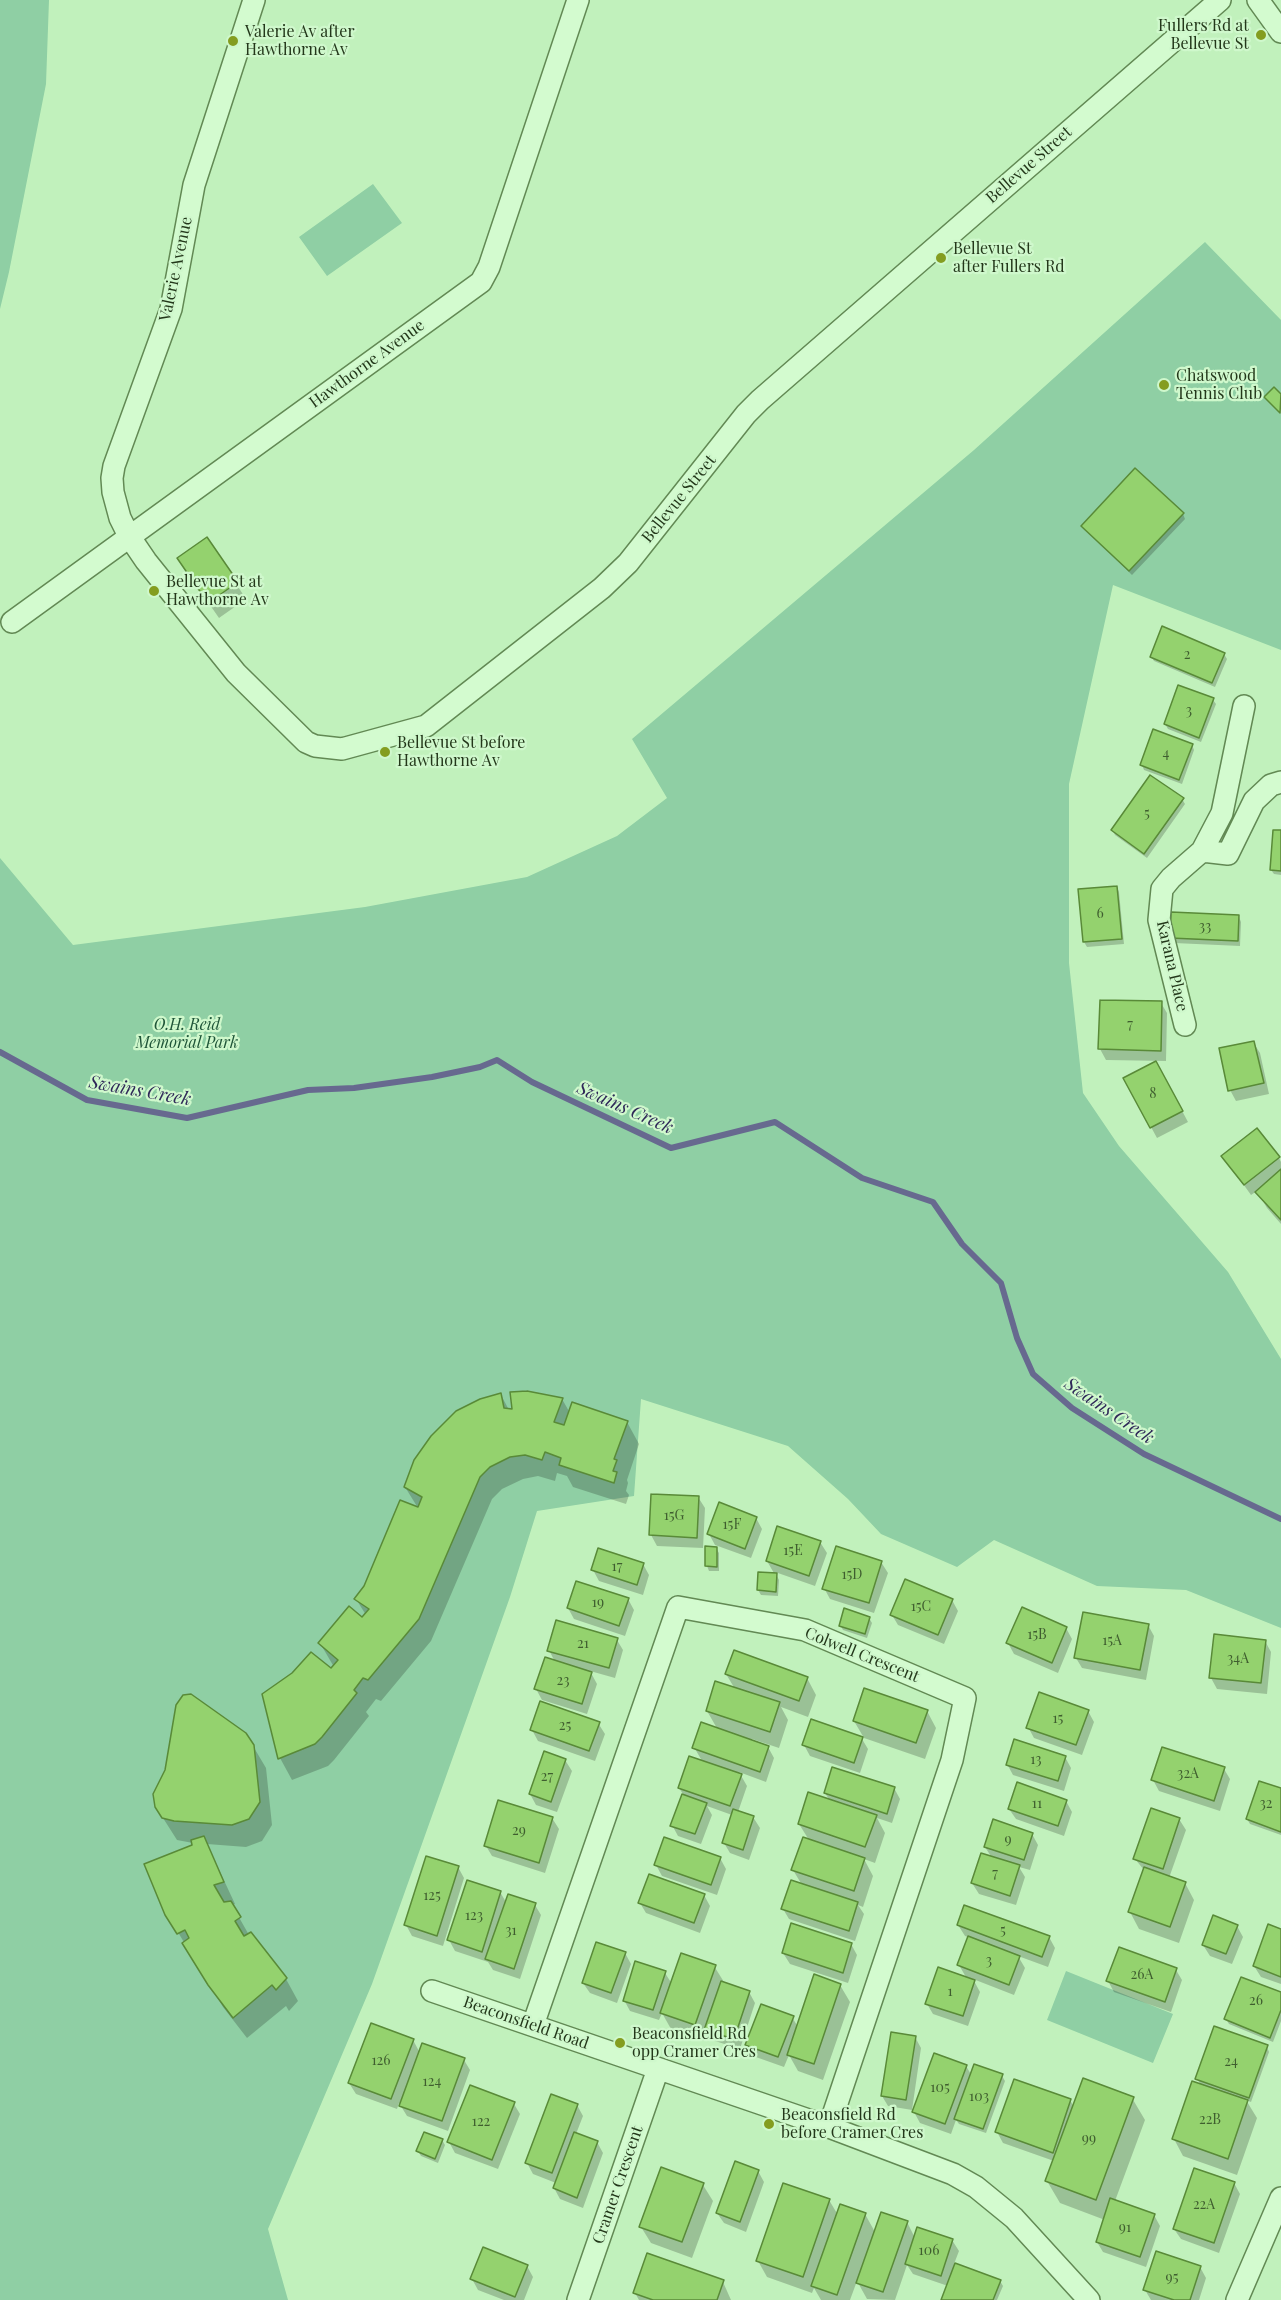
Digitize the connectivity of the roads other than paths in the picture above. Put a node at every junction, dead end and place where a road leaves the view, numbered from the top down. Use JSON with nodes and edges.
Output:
{"nodes":[{"id":1,"x":254,"y":0,"type":"edge"},
{"id":2,"x":578,"y":0,"type":"edge"},
{"id":3,"x":1220,"y":0,"type":"edge"},
{"id":4,"x":1258,"y":0,"type":"edge"},
{"id":5,"x":1281,"y":32,"type":"edge"},
{"id":6,"x":129,"y":536,"type":"junction"},
{"id":7,"x":12,"y":622,"type":"dead end"},
{"id":8,"x":1244,"y":705,"type":"dead end"},
{"id":9,"x":1281,"y":782,"type":"edge"},
{"id":10,"x":1202,"y":851,"type":"junction"},
{"id":11,"x":1185,"y":1026,"type":"dead end"},
{"id":12,"x":432,"y":1991,"type":"dead end"},
{"id":13,"x":533,"y":2025,"type":"junction"},
{"id":14,"x":658,"y":2069,"type":"junction"},
{"id":15,"x":829,"y":2127,"type":"junction"},
{"id":16,"x":1281,"y":2198,"type":"edge"},
{"id":17,"x":578,"y":2300,"type":"edge"},
{"id":18,"x":1089,"y":2300,"type":"edge"},
{"id":19,"x":1237,"y":2300,"type":"edge"}],
"edges":[{"from":1,"to":6,"type":"street","name":"Valerie Avenue"},
{"from":2,"to":6,"type":"street","name":"Hawthorne Avenue"},
{"from":3,"to":6,"type":"street","name":"Bellevue Street"},
{"from":4,"to":5,"type":"street"},
{"from":6,"to":7,"type":"street","name":"Hawthorne Avenue"},
{"from":8,"to":10,"type":"street","name":"Karana Place"},
{"from":9,"to":10,"type":"street"},
{"from":10,"to":11,"type":"street","name":"Karana Place"},
{"from":12,"to":13,"type":"street","name":"Beaconsfield Road"},
{"from":13,"to":14,"type":"street","name":"Beaconsfield Road"},
{"from":13,"to":15,"type":"street","name":"Colwell Crescent"},
{"from":14,"to":15,"type":"street","name":"Beaconsfield Road"},
{"from":14,"to":17,"type":"street","name":"Cramer Crescent"},
{"from":15,"to":18,"type":"street","name":"Beaconsfield Road"},
{"from":16,"to":19,"type":"street"}]}
